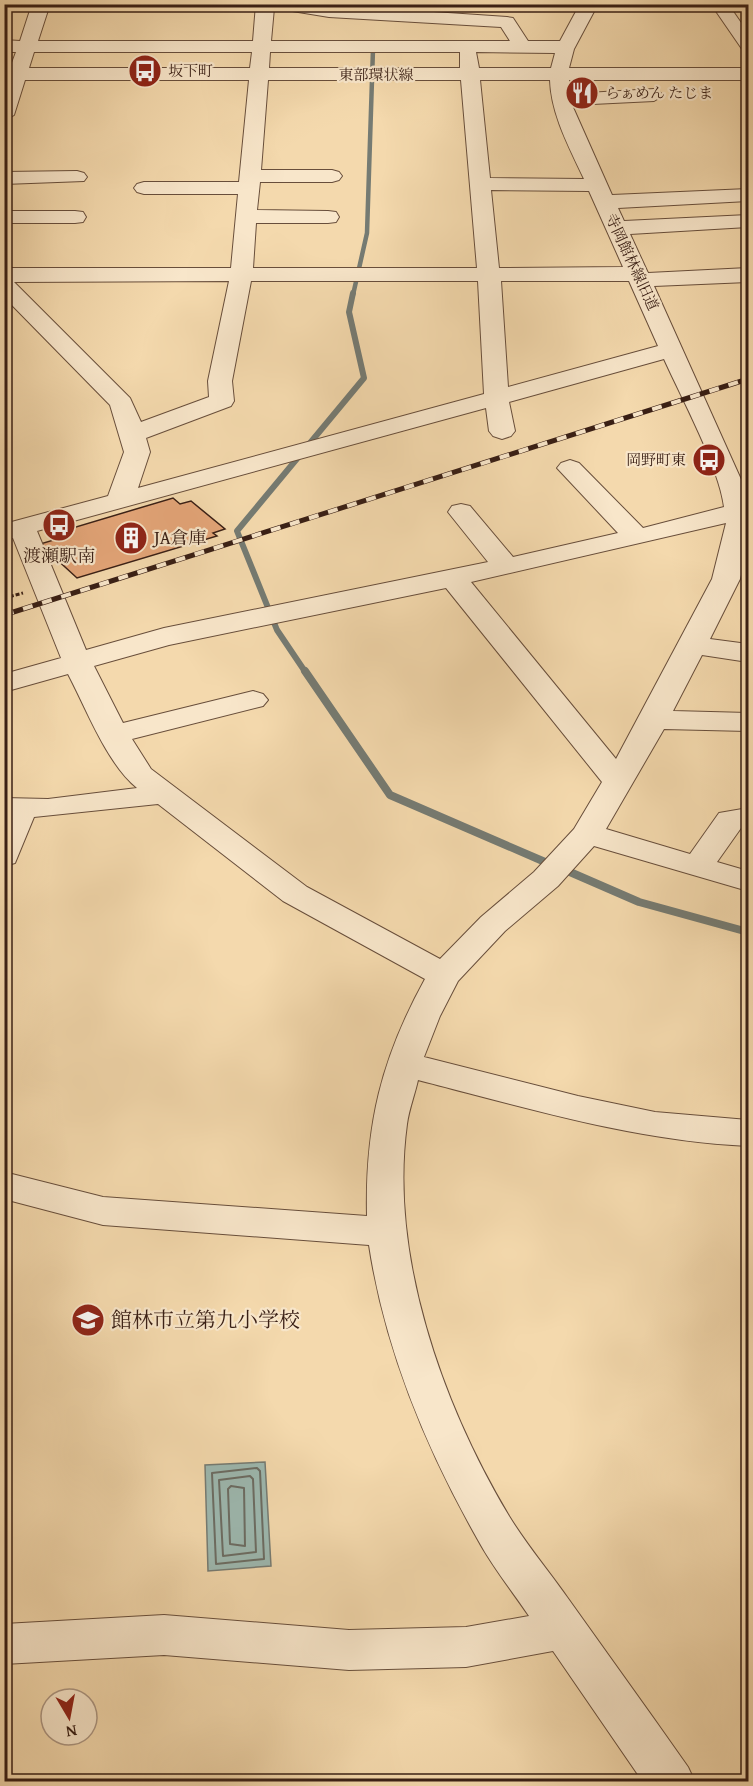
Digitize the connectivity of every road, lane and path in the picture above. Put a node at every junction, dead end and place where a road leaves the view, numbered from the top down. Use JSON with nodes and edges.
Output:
{"nodes":[{"id":1,"x":41,"y":4,"type":"edge"},
{"id":2,"x":265,"y":4,"type":"edge"},
{"id":3,"x":278,"y":4,"type":"edge"},
{"id":4,"x":589,"y":4,"type":"edge"},
{"id":5,"x":719,"y":4,"type":"edge"},
{"id":6,"x":748,"y":45,"type":"edge"},
{"id":7,"x":4,"y":46,"type":"edge"},
{"id":8,"x":27,"y":46,"type":"junction"},
{"id":9,"x":261,"y":46,"type":"junction"},
{"id":10,"x":467,"y":46,"type":"junction"},
{"id":11,"x":522,"y":46,"type":"junction"},
{"id":12,"x":566,"y":47,"type":"junction"},
{"id":13,"x":12,"y":74,"type":"edge"},
{"id":14,"x":471,"y":74,"type":"junction"},
{"id":15,"x":557,"y":74,"type":"junction"},
{"id":16,"x":748,"y":74,"type":"edge"},
{"id":17,"x":259,"y":75,"type":"junction"},
{"id":18,"x":748,"y":90,"type":"edge"},
{"id":19,"x":702,"y":93,"type":"dead end"},
{"id":20,"x":678,"y":94,"type":"dead end"},
{"id":21,"x":561,"y":100,"type":"junction"},
{"id":22,"x":4,"y":116,"type":"edge"},
{"id":23,"x":332,"y":176,"type":"dead end"},
{"id":24,"x":77,"y":177,"type":"dead end"},
{"id":25,"x":4,"y":178,"type":"edge"},
{"id":26,"x":248,"y":182,"type":"junction"},
{"id":27,"x":480,"y":184,"type":"junction"},
{"id":28,"x":144,"y":188,"type":"dead end"},
{"id":29,"x":601,"y":193,"type":"junction"},
{"id":30,"x":748,"y":195,"type":"edge"},
{"id":31,"x":245,"y":216,"type":"junction"},
{"id":32,"x":4,"y":217,"type":"edge"},
{"id":33,"x":75,"y":217,"type":"dead end"},
{"id":34,"x":328,"y":217,"type":"dead end"},
{"id":35,"x":748,"y":221,"type":"edge"},
{"id":36,"x":616,"y":228,"type":"junction"},
{"id":37,"x":489,"y":274,"type":"junction"},
{"id":38,"x":241,"y":275,"type":"junction"},
{"id":39,"x":748,"y":275,"type":"edge"},
{"id":40,"x":638,"y":277,"type":"junction"},
{"id":41,"x":6,"y":284,"type":"edge"},
{"id":42,"x":672,"y":350,"type":"junction"},
{"id":43,"x":496,"y":398,"type":"junction"},
{"id":44,"x":502,"y":431,"type":"dead end"},
{"id":45,"x":133,"y":434,"type":"junction"},
{"id":46,"x":570,"y":468,"type":"dead end"},
{"id":47,"x":119,"y":501,"type":"junction"},
{"id":48,"x":461,"y":512,"type":"dead end"},
{"id":49,"x":744,"y":517,"type":"edge"},
{"id":50,"x":13,"y":530,"type":"edge"},
{"id":51,"x":637,"y":537,"type":"junction"},
{"id":52,"x":506,"y":566,"type":"junction"},
{"id":53,"x":453,"y":578,"type":"junction"},
{"id":54,"x":693,"y":645,"type":"junction"},
{"id":55,"x":748,"y":653,"type":"edge"},
{"id":56,"x":76,"y":660,"type":"junction"},
{"id":57,"x":4,"y":683,"type":"edge"},
{"id":58,"x":253,"y":700,"type":"dead end"},
{"id":59,"x":654,"y":720,"type":"junction"},
{"id":60,"x":748,"y":722,"type":"edge"},
{"id":61,"x":114,"y":734,"type":"junction"},
{"id":62,"x":619,"y":783,"type":"junction"},
{"id":63,"x":162,"y":794,"type":"junction"},
{"id":64,"x":13,"y":807,"type":"edge"},
{"id":65,"x":748,"y":818,"type":"edge"},
{"id":66,"x":587,"y":834,"type":"junction"},
{"id":67,"x":4,"y":856,"type":"edge"},
{"id":68,"x":698,"y":866,"type":"junction"},
{"id":69,"x":748,"y":881,"type":"edge"},
{"id":70,"x":444,"y":975,"type":"junction"},
{"id":71,"x":404,"y":1064,"type":"junction"},
{"id":72,"x":748,"y":1133,"type":"edge"},
{"id":73,"x":4,"y":1185,"type":"edge"},
{"id":74,"x":387,"y":1232,"type":"junction"},
{"id":75,"x":564,"y":1629,"type":"junction"},
{"id":76,"x":4,"y":1644,"type":"edge"},
{"id":77,"x":671,"y":1782,"type":"edge"}],
"edges":[{"from":1,"to":8,"type":"street"},
{"from":2,"to":9,"type":"street"},
{"from":3,"to":11,"type":"street"},
{"from":4,"to":12,"type":"street","name":"寺岡館林線旧道"},
{"from":5,"to":6,"type":"street"},
{"from":7,"to":8,"type":"street"},
{"from":8,"to":9,"type":"street"},
{"from":8,"to":13,"type":"street"},
{"from":9,"to":10,"type":"street"},
{"from":9,"to":17,"type":"street"},
{"from":10,"to":11,"type":"street"},
{"from":10,"to":14,"type":"street"},
{"from":11,"to":12,"type":"street"},
{"from":12,"to":15,"type":"street","name":"寺岡館林線旧道"},
{"from":13,"to":17,"type":"street","name":"東部環状線"},
{"from":13,"to":22,"type":"street"},
{"from":14,"to":15,"type":"street","name":"東部環状線"},
{"from":14,"to":17,"type":"street","name":"東部環状線"},
{"from":14,"to":27,"type":"street"},
{"from":15,"to":16,"type":"street","name":"東部環状線"},
{"from":15,"to":21,"type":"street","name":"寺岡館林線旧道"},
{"from":17,"to":26,"type":"street"},
{"from":18,"to":19,"type":"street"},
{"from":20,"to":21,"type":"street"},
{"from":21,"to":29,"type":"street","name":"寺岡館林線旧道"},
{"from":23,"to":26,"type":"street"},
{"from":24,"to":25,"type":"street"},
{"from":26,"to":28,"type":"street"},
{"from":26,"to":31,"type":"street"},
{"from":27,"to":29,"type":"street"},
{"from":27,"to":37,"type":"street"},
{"from":29,"to":30,"type":"street"},
{"from":29,"to":36,"type":"street","name":"寺岡館林線旧道"},
{"from":31,"to":34,"type":"street"},
{"from":31,"to":38,"type":"street"},
{"from":32,"to":33,"type":"street"},
{"from":35,"to":36,"type":"street"},
{"from":36,"to":40,"type":"street","name":"寺岡館林線旧道"},
{"from":37,"to":38,"type":"street"},
{"from":37,"to":40,"type":"street"},
{"from":37,"to":43,"type":"street"},
{"from":38,"to":41,"type":"street"},
{"from":38,"to":45,"type":"street"},
{"from":39,"to":40,"type":"street"},
{"from":40,"to":42,"type":"street","name":"寺岡館林線旧道"},
{"from":41,"to":45,"type":"street"},
{"from":42,"to":43,"type":"street"},
{"from":42,"to":49,"type":"street","name":"寺岡館林線旧道"},
{"from":43,"to":44,"type":"street"},
{"from":43,"to":47,"type":"street"},
{"from":45,"to":47,"type":"street"},
{"from":46,"to":51,"type":"street"},
{"from":47,"to":50,"type":"street"},
{"from":48,"to":52,"type":"street"},
{"from":49,"to":51,"type":"street"},
{"from":49,"to":54,"type":"street"},
{"from":50,"to":56,"type":"street"},
{"from":51,"to":52,"type":"street"},
{"from":52,"to":53,"type":"street"},
{"from":53,"to":56,"type":"street"},
{"from":53,"to":62,"type":"street"},
{"from":54,"to":55,"type":"street"},
{"from":54,"to":59,"type":"street"},
{"from":56,"to":57,"type":"street"},
{"from":56,"to":61,"type":"street"},
{"from":58,"to":61,"type":"street"},
{"from":59,"to":60,"type":"street"},
{"from":59,"to":62,"type":"street"},
{"from":61,"to":63,"type":"street"},
{"from":62,"to":66,"type":"street"},
{"from":63,"to":64,"type":"street"},
{"from":63,"to":70,"type":"street"},
{"from":64,"to":67,"type":"street"},
{"from":65,"to":68,"type":"street"},
{"from":66,"to":68,"type":"street"},
{"from":66,"to":70,"type":"street"},
{"from":68,"to":69,"type":"street"},
{"from":70,"to":71,"type":"street"},
{"from":71,"to":72,"type":"street"},
{"from":71,"to":74,"type":"street"},
{"from":73,"to":74,"type":"street"},
{"from":74,"to":75,"type":"street"},
{"from":75,"to":76,"type":"street"},
{"from":75,"to":77,"type":"street"}]}
